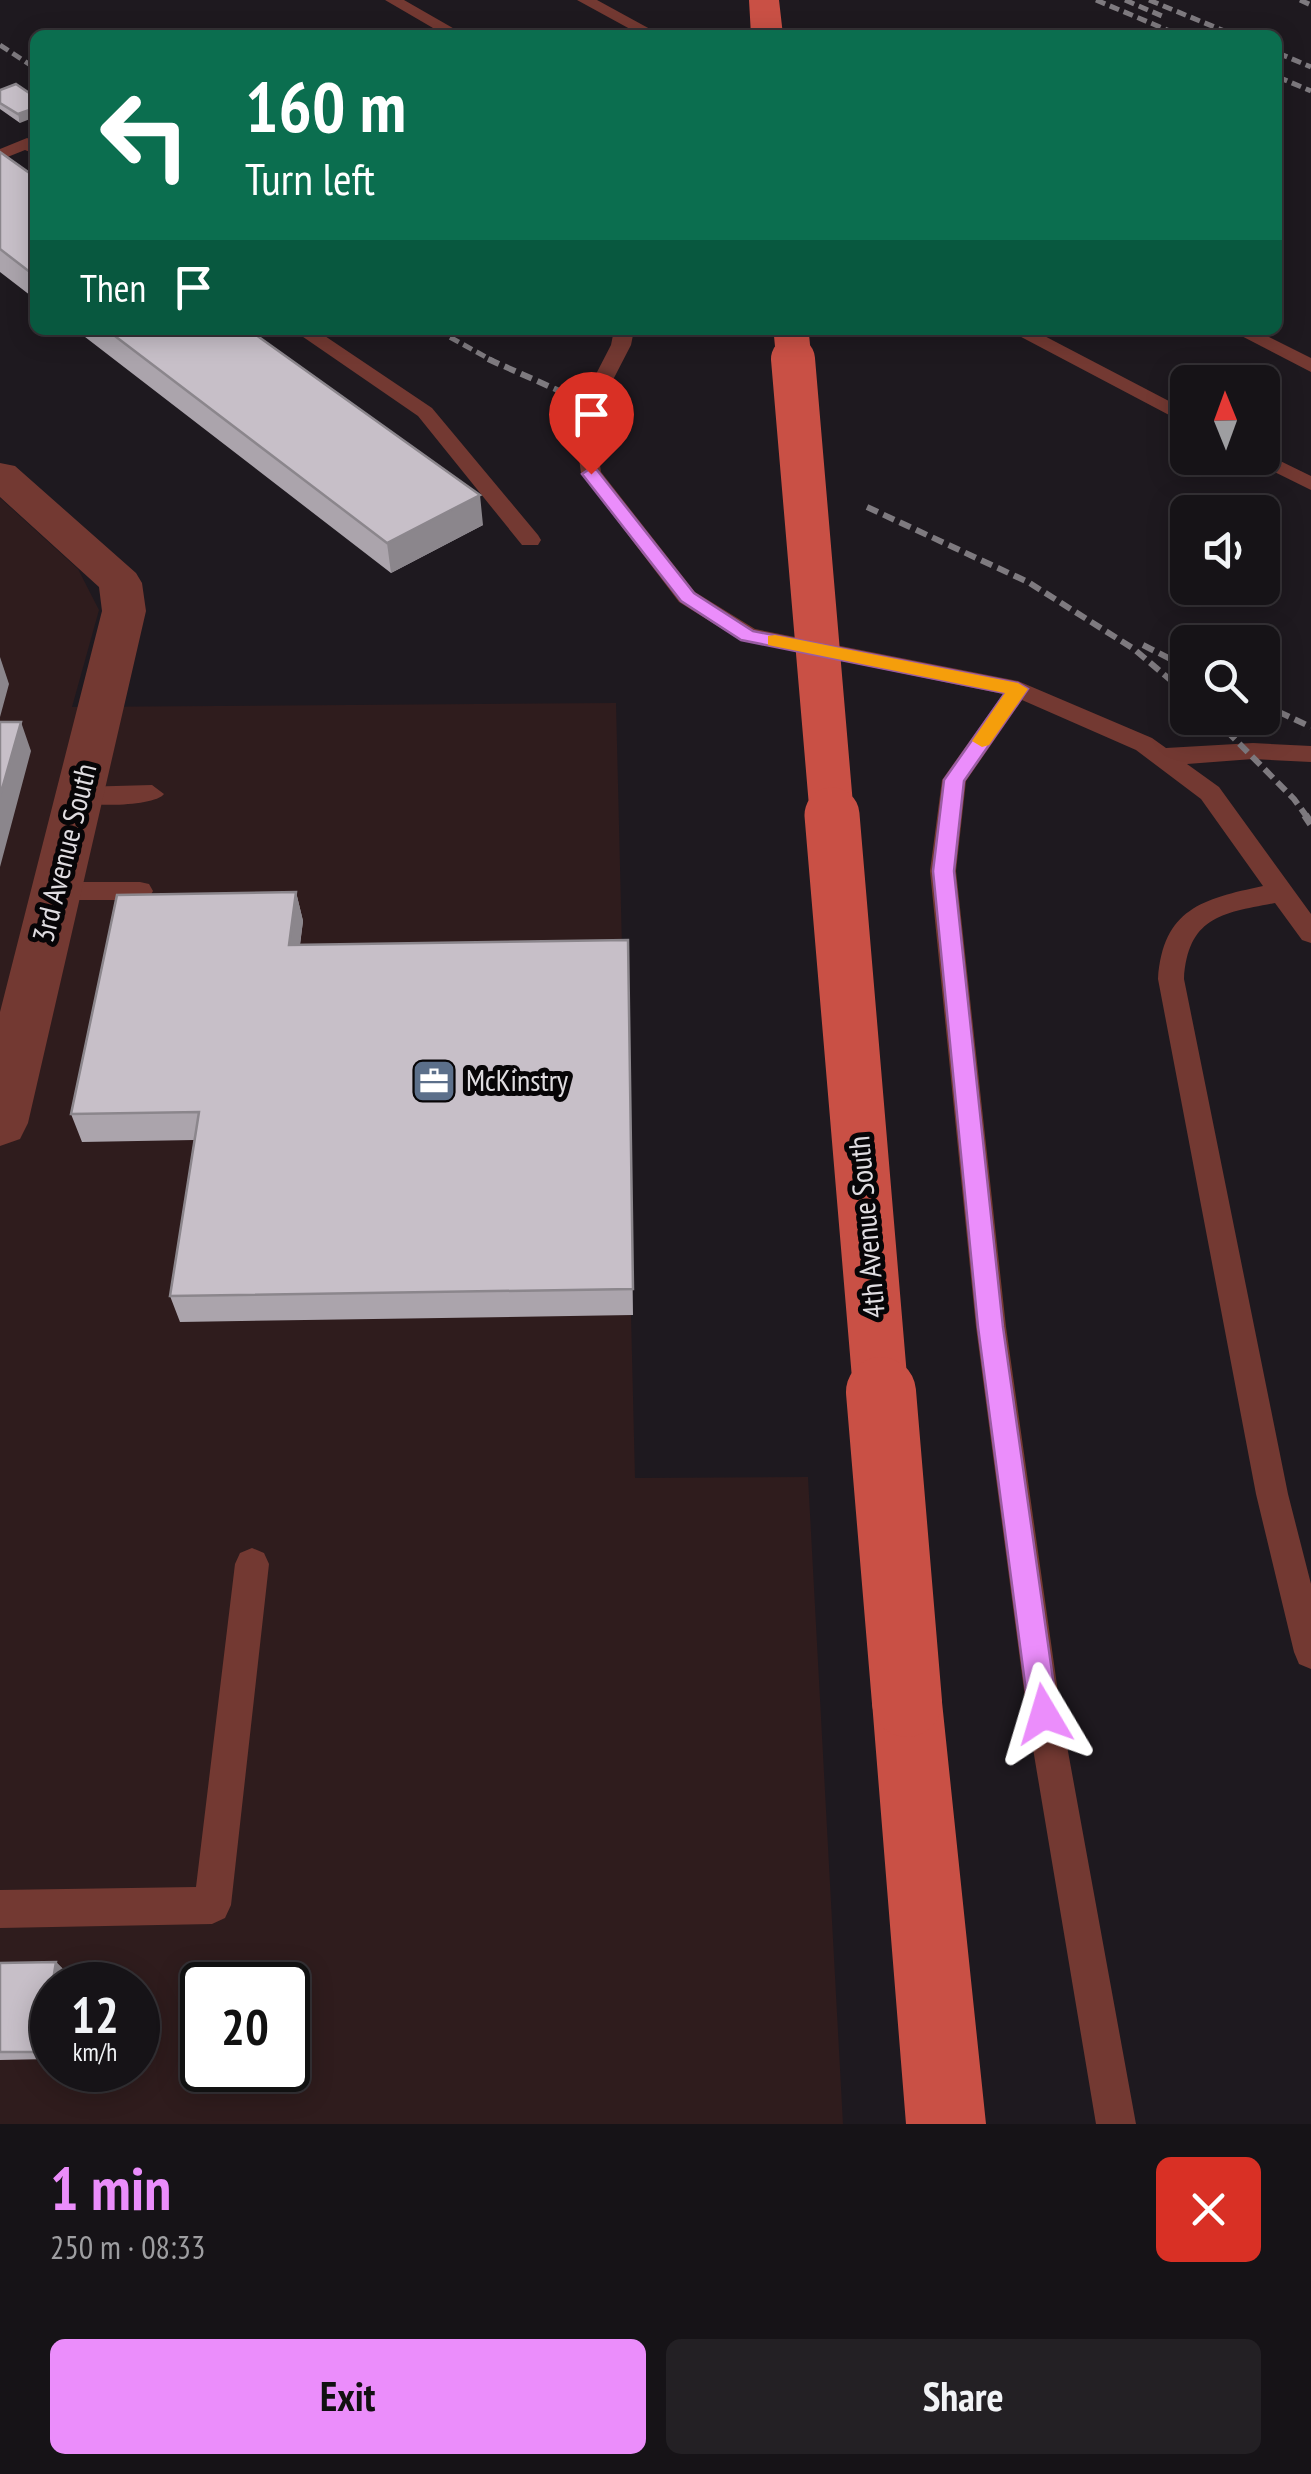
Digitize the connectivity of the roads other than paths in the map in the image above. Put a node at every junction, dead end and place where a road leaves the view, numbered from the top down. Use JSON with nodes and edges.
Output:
{"nodes":[{"id":1,"x":393,"y":0,"type":"edge"},
{"id":2,"x":585,"y":0,"type":"edge"},
{"id":3,"x":764,"y":0,"type":"edge"},
{"id":4,"x":448,"y":30,"type":"edge"},
{"id":5,"x":643,"y":30,"type":"edge"},
{"id":6,"x":766,"y":30,"type":"edge"},
{"id":7,"x":30,"y":145,"type":"edge"},
{"id":8,"x":0,"y":154,"type":"edge"},
{"id":9,"x":311,"y":335,"type":"edge"},
{"id":10,"x":623,"y":335,"type":"edge"},
{"id":11,"x":792,"y":335,"type":"edge"},
{"id":12,"x":1028,"y":335,"type":"edge"},
{"id":13,"x":1250,"y":335,"type":"edge"},
{"id":14,"x":1311,"y":366,"type":"edge"},
{"id":15,"x":1170,"y":410,"type":"edge"},
{"id":16,"x":1280,"y":468,"type":"edge"},
{"id":17,"x":0,"y":475,"type":"edge"},
{"id":18,"x":1311,"y":484,"type":"edge"},
{"id":19,"x":530,"y":540,"type":"dead end"},
{"id":20,"x":1018,"y":689,"type":"junction"},
{"id":21,"x":1305,"y":756,"type":"edge"},
{"id":22,"x":1162,"y":757,"type":"junction"},
{"id":23,"x":152,"y":794,"type":"dead end"},
{"id":24,"x":79,"y":796,"type":"junction"},
{"id":25,"x":140,"y":891,"type":"edge"},
{"id":26,"x":56,"y":892,"type":"junction"},
{"id":27,"x":1281,"y":892,"type":"junction"},
{"id":28,"x":1311,"y":933,"type":"edge"},
{"id":29,"x":0,"y":1122,"type":"edge"},
{"id":30,"x":252,"y":1564,"type":"dead end"},
{"id":31,"x":1311,"y":1652,"type":"edge"},
{"id":32,"x":0,"y":1909,"type":"edge"},
{"id":33,"x":946,"y":2124,"type":"edge"},
{"id":34,"x":1116,"y":2124,"type":"edge"}],
"edges":[{"from":1,"to":4,"type":"lane"},
{"from":2,"to":5,"type":"lane"},
{"from":3,"to":6,"type":"main road"},
{"from":7,"to":8,"type":"lane"},
{"from":9,"to":19,"type":"lane"},
{"from":10,"to":20,"type":"lane"},
{"from":11,"to":33,"type":"main road","name":"4th Avenue South","bridge":true},
{"from":12,"to":15,"type":"lane"},
{"from":13,"to":14,"type":"lane"},
{"from":16,"to":18,"type":"lane"},
{"from":17,"to":24,"type":"street","name":"3rd Avenue South"},
{"from":20,"to":22,"type":"lane"},
{"from":20,"to":34,"type":"lane"},
{"from":21,"to":22,"type":"lane"},
{"from":22,"to":27,"type":"lane"},
{"from":23,"to":24,"type":"lane"},
{"from":24,"to":26,"type":"street","name":"3rd Avenue South"},
{"from":25,"to":26,"type":"lane"},
{"from":26,"to":29,"type":"street","name":"3rd Avenue South"},
{"from":27,"to":28,"type":"lane"},
{"from":27,"to":31,"type":"lane"},
{"from":30,"to":32,"type":"lane"}]}
